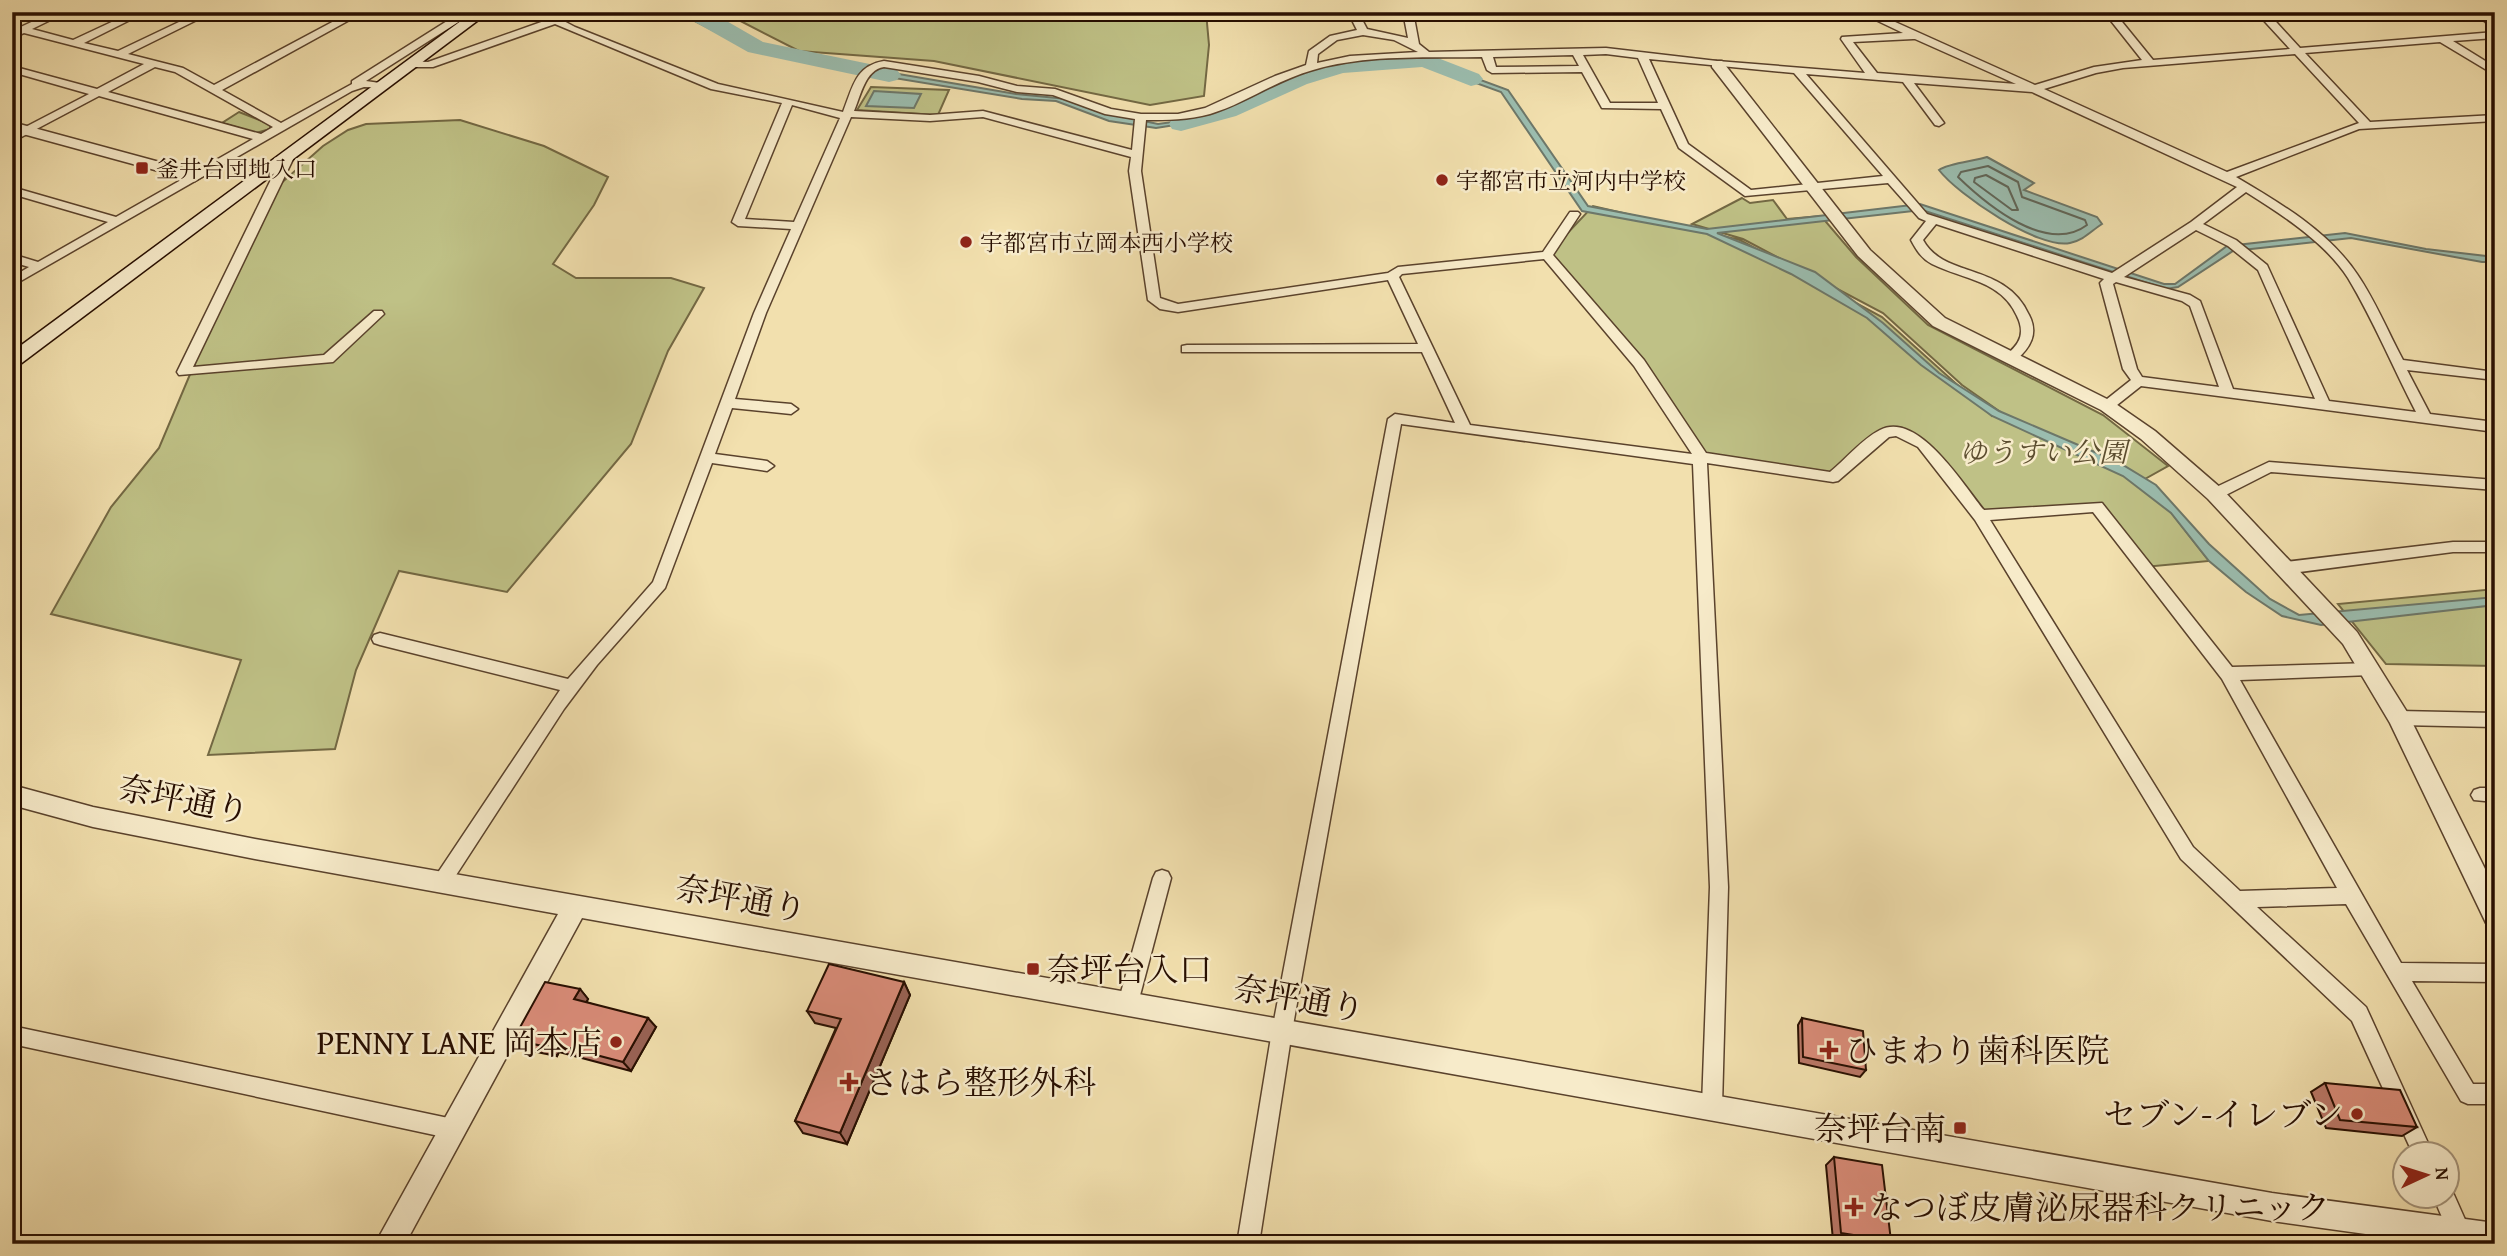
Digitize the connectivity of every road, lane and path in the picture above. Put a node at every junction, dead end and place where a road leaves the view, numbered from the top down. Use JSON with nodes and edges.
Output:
{"nodes":[{"id":1,"x":62,"y":12,"type":"edge"},
{"id":2,"x":141,"y":12,"type":"edge"},
{"id":3,"x":208,"y":12,"type":"edge"},
{"id":4,"x":359,"y":12,"type":"edge"},
{"id":5,"x":539,"y":12,"type":"edge"},
{"id":6,"x":1353,"y":12,"type":"edge"},
{"id":7,"x":1408,"y":12,"type":"edge"},
{"id":8,"x":1864,"y":12,"type":"edge"},
{"id":9,"x":2109,"y":12,"type":"edge"},
{"id":10,"x":2261,"y":12,"type":"edge"},
{"id":11,"x":2479,"y":12,"type":"edge"},
{"id":12,"x":479,"y":15,"type":"edge"},
{"id":13,"x":12,"y":20,"type":"edge"},
{"id":14,"x":555,"y":21,"type":"junction"},
{"id":15,"x":2495,"y":27,"type":"edge"},
{"id":16,"x":22,"y":30,"type":"edge"},
{"id":17,"x":1363,"y":32,"type":"junction"},
{"id":18,"x":2495,"y":35,"type":"edge"},
{"id":19,"x":1916,"y":36,"type":"junction"},
{"id":20,"x":2442,"y":39,"type":"junction"},
{"id":21,"x":77,"y":42,"type":"junction"},
{"id":22,"x":1415,"y":43,"type":"junction"},
{"id":23,"x":2296,"y":50,"type":"junction"},
{"id":24,"x":1576,"y":51,"type":"junction"},
{"id":25,"x":1486,"y":52,"type":"junction"},
{"id":26,"x":122,"y":53,"type":"junction"},
{"id":27,"x":1427,"y":55,"type":"junction"},
{"id":28,"x":1642,"y":56,"type":"junction"},
{"id":29,"x":154,"y":63,"type":"junction"},
{"id":30,"x":2150,"y":63,"type":"junction"},
{"id":31,"x":412,"y":64,"type":"junction"},
{"id":32,"x":1717,"y":64,"type":"junction"},
{"id":33,"x":1311,"y":67,"type":"junction"},
{"id":34,"x":12,"y":69,"type":"edge"},
{"id":35,"x":1586,"y":69,"type":"junction"},
{"id":36,"x":1797,"y":71,"type":"junction"},
{"id":37,"x":2495,"y":72,"type":"edge"},
{"id":38,"x":1874,"y":77,"type":"junction"},
{"id":39,"x":1906,"y":79,"type":"junction"},
{"id":40,"x":383,"y":86,"type":"junction"},
{"id":41,"x":348,"y":89,"type":"junction"},
{"id":42,"x":2034,"y":89,"type":"junction"},
{"id":43,"x":213,"y":90,"type":"junction"},
{"id":44,"x":98,"y":93,"type":"junction"},
{"id":45,"x":788,"y":101,"type":"junction"},
{"id":46,"x":1665,"y":106,"type":"junction"},
{"id":47,"x":847,"y":115,"type":"junction"},
{"id":48,"x":2495,"y":118,"type":"edge"},
{"id":49,"x":1141,"y":121,"type":"junction"},
{"id":50,"x":1939,"y":123,"type":"dead end"},
{"id":51,"x":12,"y":125,"type":"edge"},
{"id":52,"x":2367,"y":125,"type":"junction"},
{"id":53,"x":281,"y":127,"type":"junction"},
{"id":54,"x":29,"y":130,"type":"junction"},
{"id":55,"x":262,"y":138,"type":"junction"},
{"id":56,"x":12,"y":139,"type":"edge"},
{"id":57,"x":289,"y":155,"type":"junction"},
{"id":58,"x":1137,"y":155,"type":"junction"},
{"id":59,"x":195,"y":176,"type":"junction"},
{"id":60,"x":2227,"y":176,"type":"junction"},
{"id":61,"x":1889,"y":179,"type":"junction"},
{"id":62,"x":1810,"y":187,"type":"junction"},
{"id":63,"x":2245,"y":187,"type":"junction"},
{"id":64,"x":12,"y":190,"type":"edge"},
{"id":65,"x":1574,"y":214,"type":"dead end"},
{"id":66,"x":1933,"y":219,"type":"junction"},
{"id":67,"x":117,"y":221,"type":"junction"},
{"id":68,"x":2195,"y":225,"type":"junction"},
{"id":69,"x":799,"y":226,"type":"junction"},
{"id":70,"x":1547,"y":256,"type":"junction"},
{"id":71,"x":12,"y":258,"type":"edge"},
{"id":72,"x":38,"y":266,"type":"junction"},
{"id":73,"x":2120,"y":275,"type":"junction"},
{"id":74,"x":1392,"y":276,"type":"junction"},
{"id":75,"x":12,"y":282,"type":"edge"},
{"id":76,"x":378,"y":314,"type":"dead end"},
{"id":77,"x":1427,"y":348,"type":"junction"},
{"id":78,"x":1187,"y":349,"type":"dead end"},
{"id":79,"x":2010,"y":358,"type":"junction"},
{"id":80,"x":12,"y":360,"type":"edge"},
{"id":81,"x":2398,"y":364,"type":"junction"},
{"id":82,"x":2495,"y":376,"type":"edge"},
{"id":83,"x":2138,"y":381,"type":"junction"},
{"id":84,"x":2227,"y":391,"type":"junction"},
{"id":85,"x":729,"y":403,"type":"junction"},
{"id":86,"x":2324,"y":405,"type":"junction"},
{"id":87,"x":2108,"y":406,"type":"junction"},
{"id":88,"x":791,"y":409,"type":"dead end"},
{"id":89,"x":2425,"y":416,"type":"junction"},
{"id":90,"x":2495,"y":427,"type":"edge"},
{"id":91,"x":1465,"y":429,"type":"junction"},
{"id":92,"x":708,"y":458,"type":"junction"},
{"id":93,"x":1700,"y":460,"type":"junction"},
{"id":94,"x":767,"y":466,"type":"dead end"},
{"id":95,"x":2495,"y":485,"type":"edge"},
{"id":96,"x":2215,"y":494,"type":"junction"},
{"id":97,"x":1980,"y":516,"type":"junction"},
{"id":98,"x":2495,"y":547,"type":"edge"},
{"id":99,"x":2285,"y":568,"type":"junction"},
{"id":100,"x":380,"y":639,"type":"dead end"},
{"id":101,"x":2371,"y":669,"type":"junction"},
{"id":102,"x":2228,"y":674,"type":"junction"},
{"id":103,"x":571,"y":686,"type":"junction"},
{"id":104,"x":2399,"y":718,"type":"junction"},
{"id":105,"x":2495,"y":720,"type":"edge"},
{"id":106,"x":12,"y":795,"type":"edge"},
{"id":107,"x":1162,"y":878,"type":"dead end"},
{"id":108,"x":443,"y":880,"type":"junction"},
{"id":109,"x":2351,"y":896,"type":"junction"},
{"id":110,"x":2236,"y":899,"type":"junction"},
{"id":111,"x":576,"y":905,"type":"junction"},
{"id":112,"x":2495,"y":915,"type":"edge"},
{"id":113,"x":2396,"y":972,"type":"junction"},
{"id":114,"x":2495,"y":973,"type":"edge"},
{"id":115,"x":1128,"y":1003,"type":"junction"},
{"id":116,"x":1282,"y":1031,"type":"junction"},
{"id":117,"x":12,"y":1035,"type":"edge"},
{"id":118,"x":2495,"y":1094,"type":"edge"},
{"id":119,"x":1712,"y":1106,"type":"junction"},
{"id":120,"x":453,"y":1129,"type":"junction"},
{"id":121,"x":2417,"y":1140,"type":"edge"},
{"id":122,"x":2449,"y":1210,"type":"edge"},
{"id":123,"x":2460,"y":1233,"type":"junction"},
{"id":124,"x":2495,"y":1237,"type":"edge"},
{"id":125,"x":389,"y":1244,"type":"edge"},
{"id":126,"x":1248,"y":1244,"type":"edge"}],
"edges":[{"from":1,"to":16,"type":"street"},
{"from":2,"to":21,"type":"street"},
{"from":3,"to":26,"type":"street"},
{"from":4,"to":43,"type":"street"},
{"from":5,"to":14,"type":"street"},
{"from":6,"to":17,"type":"street"},
{"from":7,"to":22,"type":"street"},
{"from":8,"to":19,"type":"street"},
{"from":9,"to":30,"type":"street"},
{"from":10,"to":23,"type":"street"},
{"from":11,"to":15,"type":"street"},
{"from":12,"to":31,"type":"main road"},
{"from":12,"to":41,"type":"street"},
{"from":13,"to":16,"type":"street"},
{"from":14,"to":31,"type":"street"},
{"from":14,"to":45,"type":"street"},
{"from":16,"to":21,"type":"street"},
{"from":17,"to":22,"type":"street"},
{"from":17,"to":33,"type":"street"},
{"from":18,"to":20,"type":"street"},
{"from":19,"to":38,"type":"street"},
{"from":19,"to":42,"type":"street"},
{"from":20,"to":23,"type":"street"},
{"from":20,"to":37,"type":"street"},
{"from":21,"to":26,"type":"street"},
{"from":22,"to":27,"type":"street"},
{"from":23,"to":30,"type":"street"},
{"from":23,"to":52,"type":"street"},
{"from":24,"to":25,"type":"street"},
{"from":24,"to":28,"type":"street"},
{"from":24,"to":35,"type":"street"},
{"from":25,"to":27,"type":"street"},
{"from":25,"to":35,"type":"street"},
{"from":26,"to":29,"type":"street"},
{"from":27,"to":33,"type":"street"},
{"from":28,"to":32,"type":"street"},
{"from":28,"to":46,"type":"street"},
{"from":29,"to":43,"type":"street"},
{"from":29,"to":44,"type":"street"},
{"from":30,"to":42,"type":"street"},
{"from":31,"to":40,"type":"main road"},
{"from":32,"to":36,"type":"street"},
{"from":32,"to":62,"type":"street"},
{"from":33,"to":49,"type":"street"},
{"from":34,"to":44,"type":"street"},
{"from":35,"to":46,"type":"street"},
{"from":36,"to":38,"type":"street"},
{"from":36,"to":61,"type":"street"},
{"from":38,"to":39,"type":"street"},
{"from":39,"to":42,"type":"street"},
{"from":39,"to":50,"type":"street"},
{"from":40,"to":41,"type":"street"},
{"from":40,"to":57,"type":"main road"},
{"from":41,"to":53,"type":"street"},
{"from":42,"to":60,"type":"street"},
{"from":43,"to":53,"type":"street"},
{"from":44,"to":54,"type":"street"},
{"from":44,"to":55,"type":"street"},
{"from":45,"to":47,"type":"street"},
{"from":45,"to":69,"type":"street"},
{"from":46,"to":62,"type":"street"},
{"from":47,"to":49,"type":"street"},
{"from":47,"to":58,"type":"street"},
{"from":47,"to":69,"type":"street"},
{"from":48,"to":52,"type":"street"},
{"from":49,"to":58,"type":"street"},
{"from":51,"to":54,"type":"street"},
{"from":52,"to":60,"type":"street"},
{"from":53,"to":55,"type":"street"},
{"from":54,"to":56,"type":"street"},
{"from":54,"to":59,"type":"street"},
{"from":55,"to":59,"type":"street"},
{"from":57,"to":76,"type":"street"},
{"from":57,"to":80,"type":"main road"},
{"from":58,"to":74,"type":"street"},
{"from":59,"to":67,"type":"street"},
{"from":60,"to":63,"type":"street"},
{"from":61,"to":62,"type":"street"},
{"from":61,"to":66,"type":"street"},
{"from":62,"to":79,"type":"street"},
{"from":63,"to":68,"type":"street"},
{"from":63,"to":81,"type":"street"},
{"from":64,"to":67,"type":"street"},
{"from":65,"to":70,"type":"street"},
{"from":66,"to":73,"type":"street"},
{"from":66,"to":79,"type":"street"},
{"from":67,"to":72,"type":"street"},
{"from":68,"to":73,"type":"street"},
{"from":68,"to":86,"type":"street"},
{"from":69,"to":85,"type":"street"},
{"from":70,"to":74,"type":"street"},
{"from":70,"to":93,"type":"street"},
{"from":71,"to":72,"type":"street"},
{"from":72,"to":75,"type":"street"},
{"from":73,"to":83,"type":"street"},
{"from":73,"to":84,"type":"street"},
{"from":74,"to":77,"type":"street"},
{"from":77,"to":78,"type":"street"},
{"from":77,"to":91,"type":"street"},
{"from":79,"to":87,"type":"street"},
{"from":81,"to":82,"type":"street"},
{"from":81,"to":89,"type":"street"},
{"from":83,"to":84,"type":"street"},
{"from":83,"to":87,"type":"street"},
{"from":84,"to":86,"type":"street"},
{"from":85,"to":88,"type":"street"},
{"from":85,"to":92,"type":"street"},
{"from":86,"to":89,"type":"street"},
{"from":87,"to":96,"type":"street"},
{"from":89,"to":90,"type":"street"},
{"from":91,"to":93,"type":"street"},
{"from":91,"to":116,"type":"street"},
{"from":92,"to":94,"type":"street"},
{"from":92,"to":103,"type":"street"},
{"from":93,"to":97,"type":"street"},
{"from":93,"to":119,"type":"street"},
{"from":95,"to":96,"type":"street"},
{"from":96,"to":99,"type":"street"},
{"from":97,"to":102,"type":"street"},
{"from":97,"to":110,"type":"street"},
{"from":98,"to":99,"type":"street"},
{"from":99,"to":101,"type":"street"},
{"from":100,"to":103,"type":"street"},
{"from":101,"to":102,"type":"street"},
{"from":101,"to":104,"type":"street"},
{"from":102,"to":109,"type":"street"},
{"from":103,"to":108,"type":"street"},
{"from":104,"to":105,"type":"street"},
{"from":104,"to":112,"type":"street"},
{"from":106,"to":108,"type":"street","name":"奈坪通り"},
{"from":107,"to":115,"type":"street"},
{"from":108,"to":111,"type":"street","name":"奈坪通り"},
{"from":109,"to":110,"type":"street"},
{"from":109,"to":113,"type":"street"},
{"from":110,"to":121,"type":"street"},
{"from":111,"to":115,"type":"street","name":"奈坪通り"},
{"from":111,"to":120,"type":"street"},
{"from":113,"to":114,"type":"street"},
{"from":113,"to":118,"type":"street"},
{"from":115,"to":116,"type":"street","name":"奈坪通り"},
{"from":116,"to":119,"type":"street","name":"奈坪通り"},
{"from":116,"to":126,"type":"street"},
{"from":117,"to":120,"type":"street"},
{"from":119,"to":123,"type":"street","name":"奈坪通り"},
{"from":120,"to":125,"type":"street"},
{"from":122,"to":123,"type":"street"},
{"from":123,"to":124,"type":"street","name":"奈坪通り"}]}
